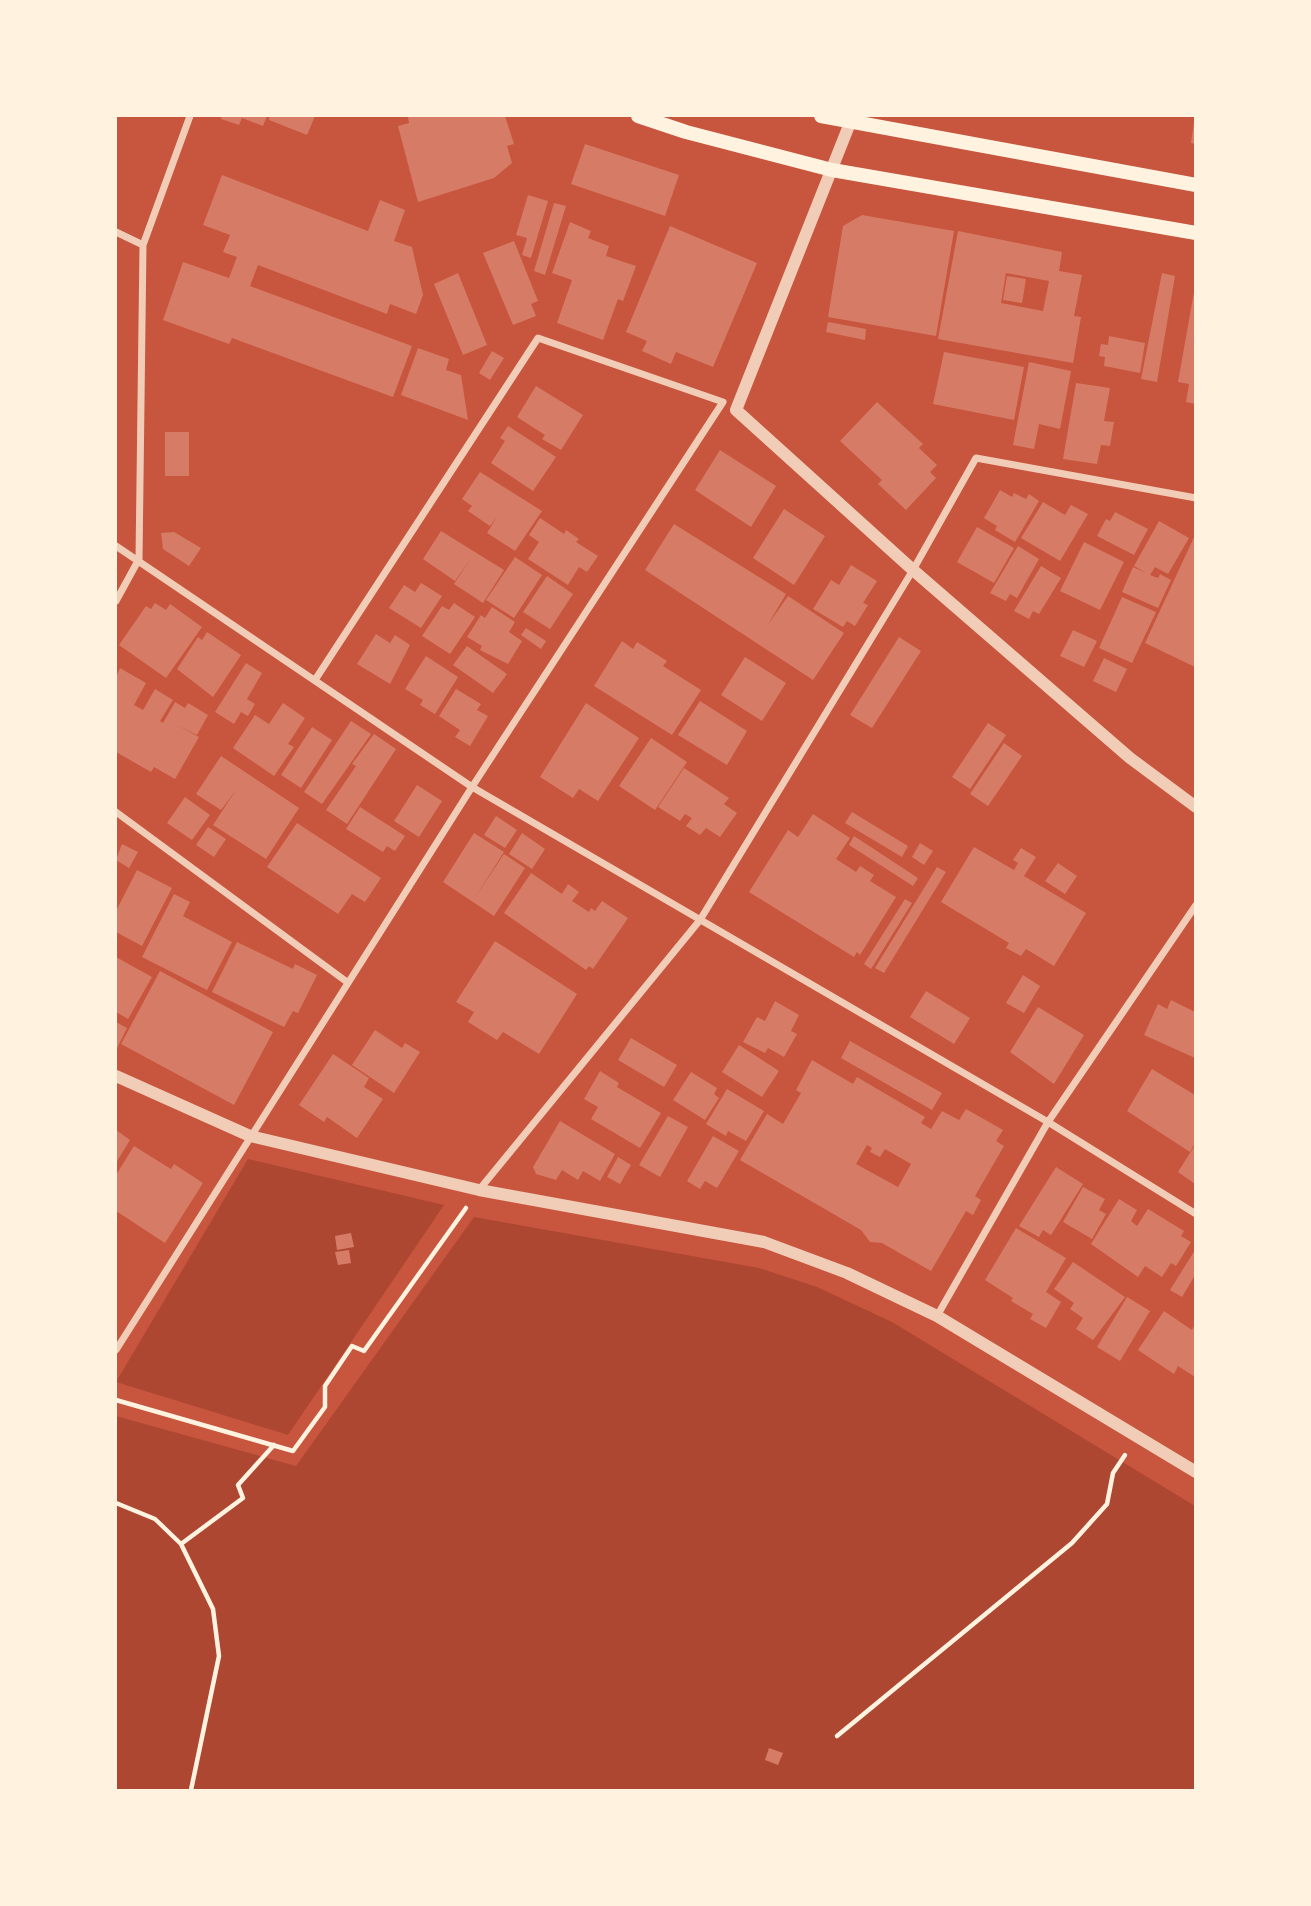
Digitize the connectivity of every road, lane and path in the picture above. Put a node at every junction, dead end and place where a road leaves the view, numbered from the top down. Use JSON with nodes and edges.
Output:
{"nodes":[{"id":1,"x":190,"y":116,"type":"edge"},
{"id":2,"x":638,"y":116,"type":"edge"},
{"id":3,"x":821,"y":116,"type":"edge"},
{"id":4,"x":851,"y":119,"type":"edge"},
{"id":5,"x":832,"y":170,"type":"junction"},
{"id":6,"x":1195,"y":185,"type":"edge"},
{"id":7,"x":116,"y":232,"type":"edge"},
{"id":8,"x":1195,"y":233,"type":"edge"},
{"id":9,"x":143,"y":245,"type":"junction"},
{"id":10,"x":723,"y":402,"type":"junction"},
{"id":11,"x":736,"y":410,"type":"junction"},
{"id":12,"x":1195,"y":498,"type":"edge"},
{"id":13,"x":116,"y":546,"type":"edge"},
{"id":14,"x":139,"y":559,"type":"junction"},
{"id":15,"x":913,"y":570,"type":"junction"},
{"id":16,"x":116,"y":601,"type":"edge"},
{"id":17,"x":315,"y":680,"type":"junction"},
{"id":18,"x":472,"y":787,"type":"junction"},
{"id":19,"x":1195,"y":807,"type":"edge"},
{"id":20,"x":116,"y":812,"type":"edge"},
{"id":21,"x":1195,"y":905,"type":"edge"},
{"id":22,"x":700,"y":920,"type":"junction"},
{"id":23,"x":347,"y":982,"type":"junction"},
{"id":24,"x":116,"y":1076,"type":"edge"},
{"id":25,"x":1048,"y":1122,"type":"junction"},
{"id":26,"x":250,"y":1136,"type":"junction"},
{"id":27,"x":479,"y":1190,"type":"junction"},
{"id":28,"x":1195,"y":1214,"type":"edge"},
{"id":29,"x":937,"y":1316,"type":"junction"},
{"id":30,"x":116,"y":1350,"type":"edge"},
{"id":31,"x":116,"y":1400,"type":"edge"},
{"id":32,"x":1137,"y":1437,"type":"junction"},
{"id":33,"x":274,"y":1445,"type":"junction"},
{"id":34,"x":1195,"y":1472,"type":"edge"},
{"id":35,"x":116,"y":1503,"type":"edge"},
{"id":36,"x":181,"y":1544,"type":"junction"},
{"id":37,"x":837,"y":1736,"type":"dead end"},
{"id":38,"x":191,"y":1790,"type":"edge"}],
"edges":[{"from":1,"to":9,"type":"street"},
{"from":2,"to":5,"type":"main road"},
{"from":3,"to":4,"type":"main road"},
{"from":4,"to":5,"type":"street"},
{"from":4,"to":6,"type":"main road"},
{"from":5,"to":8,"type":"main road"},
{"from":5,"to":11,"type":"street"},
{"from":7,"to":9,"type":"street"},
{"from":9,"to":14,"type":"street"},
{"from":10,"to":11,"type":"street"},
{"from":10,"to":17,"type":"street"},
{"from":10,"to":18,"type":"street"},
{"from":11,"to":15,"type":"street"},
{"from":12,"to":15,"type":"street"},
{"from":13,"to":14,"type":"street"},
{"from":14,"to":16,"type":"street"},
{"from":14,"to":17,"type":"street"},
{"from":15,"to":19,"type":"street"},
{"from":15,"to":22,"type":"street"},
{"from":17,"to":18,"type":"street"},
{"from":18,"to":22,"type":"street"},
{"from":18,"to":23,"type":"street"},
{"from":20,"to":23,"type":"street"},
{"from":21,"to":25,"type":"street"},
{"from":22,"to":25,"type":"street"},
{"from":22,"to":27,"type":"street"},
{"from":23,"to":26,"type":"street"},
{"from":24,"to":26,"type":"street"},
{"from":25,"to":28,"type":"street"},
{"from":25,"to":29,"type":"street"},
{"from":26,"to":27,"type":"street"},
{"from":26,"to":30,"type":"street"},
{"from":27,"to":29,"type":"street"},
{"from":27,"to":33,"type":"path"},
{"from":29,"to":32,"type":"street"},
{"from":31,"to":33,"type":"path"},
{"from":32,"to":34,"type":"street"},
{"from":32,"to":37,"type":"path"},
{"from":33,"to":36,"type":"path"},
{"from":35,"to":36,"type":"path"},
{"from":36,"to":38,"type":"path"}]}
